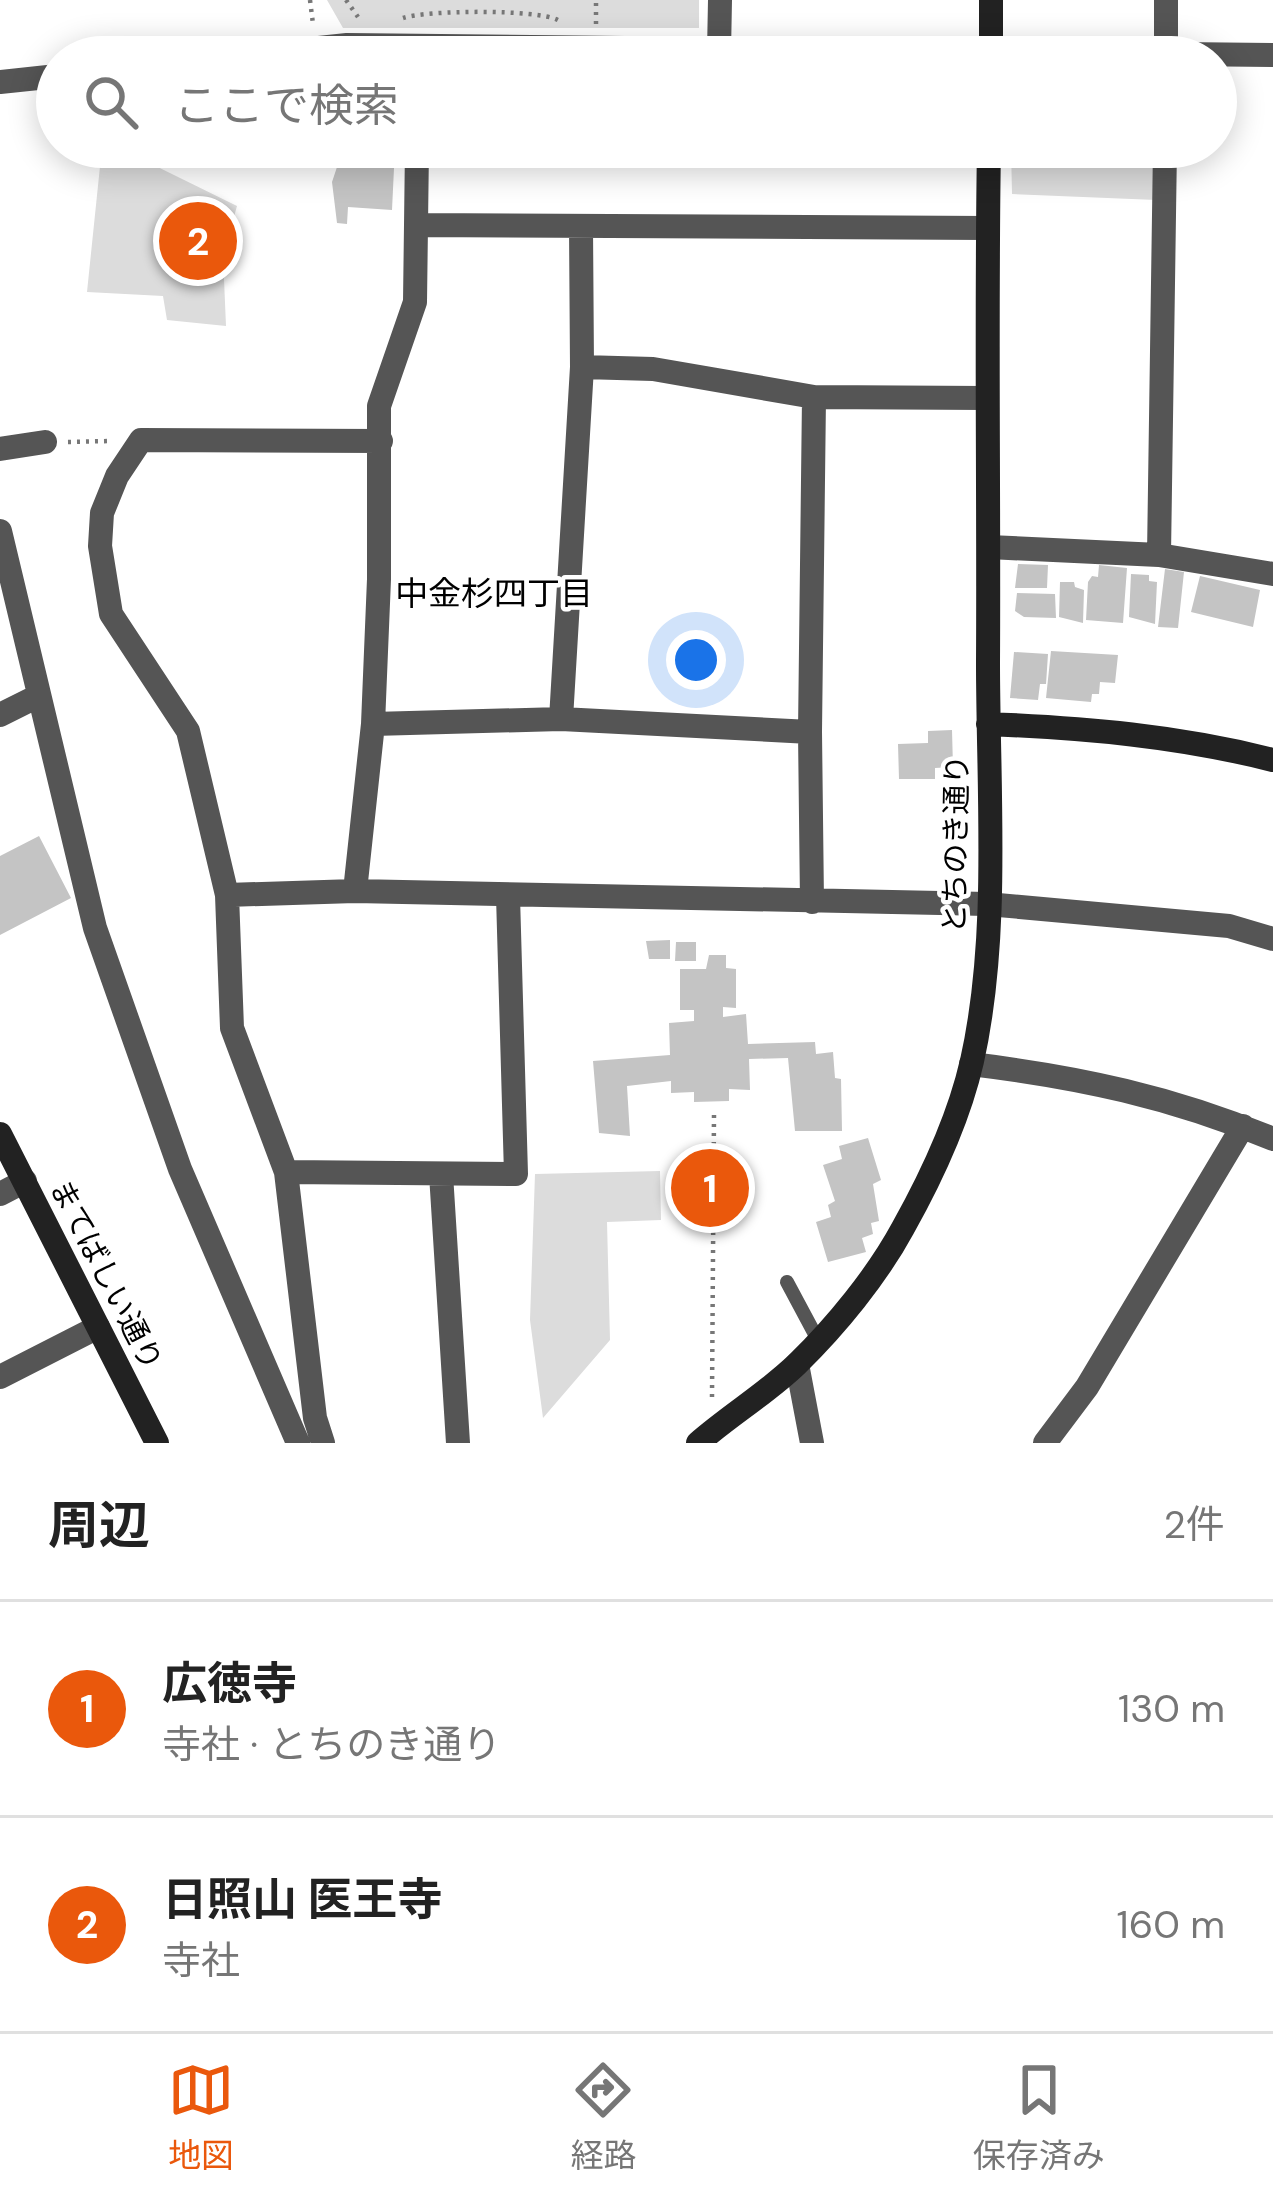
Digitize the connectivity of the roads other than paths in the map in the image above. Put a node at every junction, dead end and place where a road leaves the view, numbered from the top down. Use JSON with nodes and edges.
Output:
{"nodes":[{"id":1,"x":720,"y":0,"type":"edge"},
{"id":2,"x":991,"y":0,"type":"edge"},
{"id":3,"x":1166,"y":0,"type":"edge"},
{"id":4,"x":719,"y":36,"type":"edge"},
{"id":5,"x":991,"y":36,"type":"edge"},
{"id":6,"x":1166,"y":36,"type":"edge"},
{"id":7,"x":1237,"y":55,"type":"edge"},
{"id":8,"x":1273,"y":55,"type":"edge"},
{"id":9,"x":36,"y":78,"type":"edge"},
{"id":10,"x":0,"y":82,"type":"edge"},
{"id":11,"x":417,"y":168,"type":"edge"},
{"id":12,"x":988,"y":168,"type":"edge"},
{"id":13,"x":1165,"y":168,"type":"edge"},
{"id":14,"x":416,"y":225,"type":"junction"},
{"id":15,"x":581,"y":226,"type":"junction"},
{"id":16,"x":987,"y":228,"type":"junction"},
{"id":17,"x":582,"y":367,"type":"junction"},
{"id":18,"x":814,"y":397,"type":"junction"},
{"id":19,"x":985,"y":398,"type":"junction"},
{"id":20,"x":381,"y":441,"type":"junction"},
{"id":21,"x":45,"y":442,"type":"road end"},
{"id":22,"x":0,"y":449,"type":"edge"},
{"id":23,"x":0,"y":531,"type":"edge"},
{"id":24,"x":988,"y":547,"type":"junction"},
{"id":25,"x":1160,"y":555,"type":"junction"},
{"id":26,"x":1273,"y":574,"type":"edge"},
{"id":27,"x":38,"y":696,"type":"junction"},
{"id":28,"x":0,"y":715,"type":"edge"},
{"id":29,"x":561,"y":719,"type":"junction"},
{"id":30,"x":373,"y":724,"type":"junction"},
{"id":31,"x":988,"y":724,"type":"junction"},
{"id":32,"x":810,"y":732,"type":"junction"},
{"id":33,"x":1273,"y":760,"type":"edge"},
{"id":34,"x":356,"y":891,"type":"junction"},
{"id":35,"x":227,"y":895,"type":"junction"},
{"id":36,"x":508,"y":896,"type":"junction"},
{"id":37,"x":812,"y":902,"type":"junction"},
{"id":38,"x":987,"y":904,"type":"junction"},
{"id":39,"x":1273,"y":939,"type":"edge"},
{"id":40,"x":971,"y":1064,"type":"junction"},
{"id":41,"x":1243,"y":1126,"type":"junction"},
{"id":42,"x":0,"y":1135,"type":"edge"},
{"id":43,"x":1273,"y":1139,"type":"edge"},
{"id":44,"x":286,"y":1172,"type":"junction"},
{"id":45,"x":441,"y":1174,"type":"junction"},
{"id":46,"x":26,"y":1181,"type":"junction"},
{"id":47,"x":0,"y":1195,"type":"edge"},
{"id":48,"x":787,"y":1282,"type":"dead end"},
{"id":49,"x":98,"y":1327,"type":"junction"},
{"id":50,"x":818,"y":1340,"type":"junction"},
{"id":51,"x":797,"y":1364,"type":"junction"},
{"id":52,"x":0,"y":1377,"type":"edge"},
{"id":53,"x":157,"y":1443,"type":"edge"},
{"id":54,"x":298,"y":1443,"type":"edge"},
{"id":55,"x":322,"y":1443,"type":"edge"},
{"id":56,"x":458,"y":1443,"type":"edge"},
{"id":57,"x":698,"y":1443,"type":"edge"},
{"id":58,"x":812,"y":1443,"type":"edge"},
{"id":59,"x":1045,"y":1443,"type":"edge"}],
"edges":[{"from":1,"to":4,"type":"street"},
{"from":2,"to":5,"type":"street"},
{"from":3,"to":6,"type":"street"},
{"from":7,"to":8,"type":"street"},
{"from":9,"to":10,"type":"street"},
{"from":11,"to":14,"type":"street"},
{"from":12,"to":16,"type":"street","name":"とちのき通り"},
{"from":13,"to":25,"type":"street"},
{"from":14,"to":15,"type":"street"},
{"from":14,"to":20,"type":"street"},
{"from":15,"to":16,"type":"street"},
{"from":15,"to":17,"type":"street"},
{"from":16,"to":19,"type":"street","name":"とちのき通り"},
{"from":17,"to":18,"type":"street"},
{"from":17,"to":29,"type":"street"},
{"from":18,"to":19,"type":"street"},
{"from":18,"to":32,"type":"street"},
{"from":19,"to":24,"type":"street","name":"とちのき通り"},
{"from":20,"to":30,"type":"street"},
{"from":20,"to":35,"type":"street"},
{"from":21,"to":22,"type":"street"},
{"from":23,"to":27,"type":"street"},
{"from":24,"to":25,"type":"street"},
{"from":24,"to":31,"type":"street","name":"とちのき通り"},
{"from":25,"to":26,"type":"street"},
{"from":27,"to":28,"type":"street"},
{"from":27,"to":54,"type":"street"},
{"from":29,"to":30,"type":"street"},
{"from":29,"to":32,"type":"street"},
{"from":30,"to":34,"type":"street"},
{"from":31,"to":33,"type":"street"},
{"from":31,"to":38,"type":"street","name":"とちのき通り"},
{"from":32,"to":37,"type":"street"},
{"from":34,"to":35,"type":"street"},
{"from":34,"to":36,"type":"street"},
{"from":35,"to":44,"type":"street"},
{"from":36,"to":37,"type":"street"},
{"from":36,"to":45,"type":"street"},
{"from":37,"to":38,"type":"street"},
{"from":38,"to":39,"type":"street"},
{"from":38,"to":40,"type":"street","name":"とちのき通り"},
{"from":40,"to":41,"type":"street"},
{"from":40,"to":50,"type":"street","name":"とちのき通り"},
{"from":41,"to":43,"type":"street"},
{"from":41,"to":59,"type":"street"},
{"from":42,"to":46,"type":"street","name":"まてばしい通り"},
{"from":44,"to":45,"type":"street"},
{"from":44,"to":55,"type":"street"},
{"from":45,"to":56,"type":"street"},
{"from":46,"to":47,"type":"street"},
{"from":46,"to":49,"type":"street","name":"まてばしい通り"},
{"from":48,"to":50,"type":"lane"},
{"from":49,"to":52,"type":"street"},
{"from":49,"to":53,"type":"street","name":"まてばしい通り"},
{"from":50,"to":51,"type":"street","name":"とちのき通り"},
{"from":51,"to":57,"type":"street","name":"とちのき通り"},
{"from":51,"to":58,"type":"street"}]}
